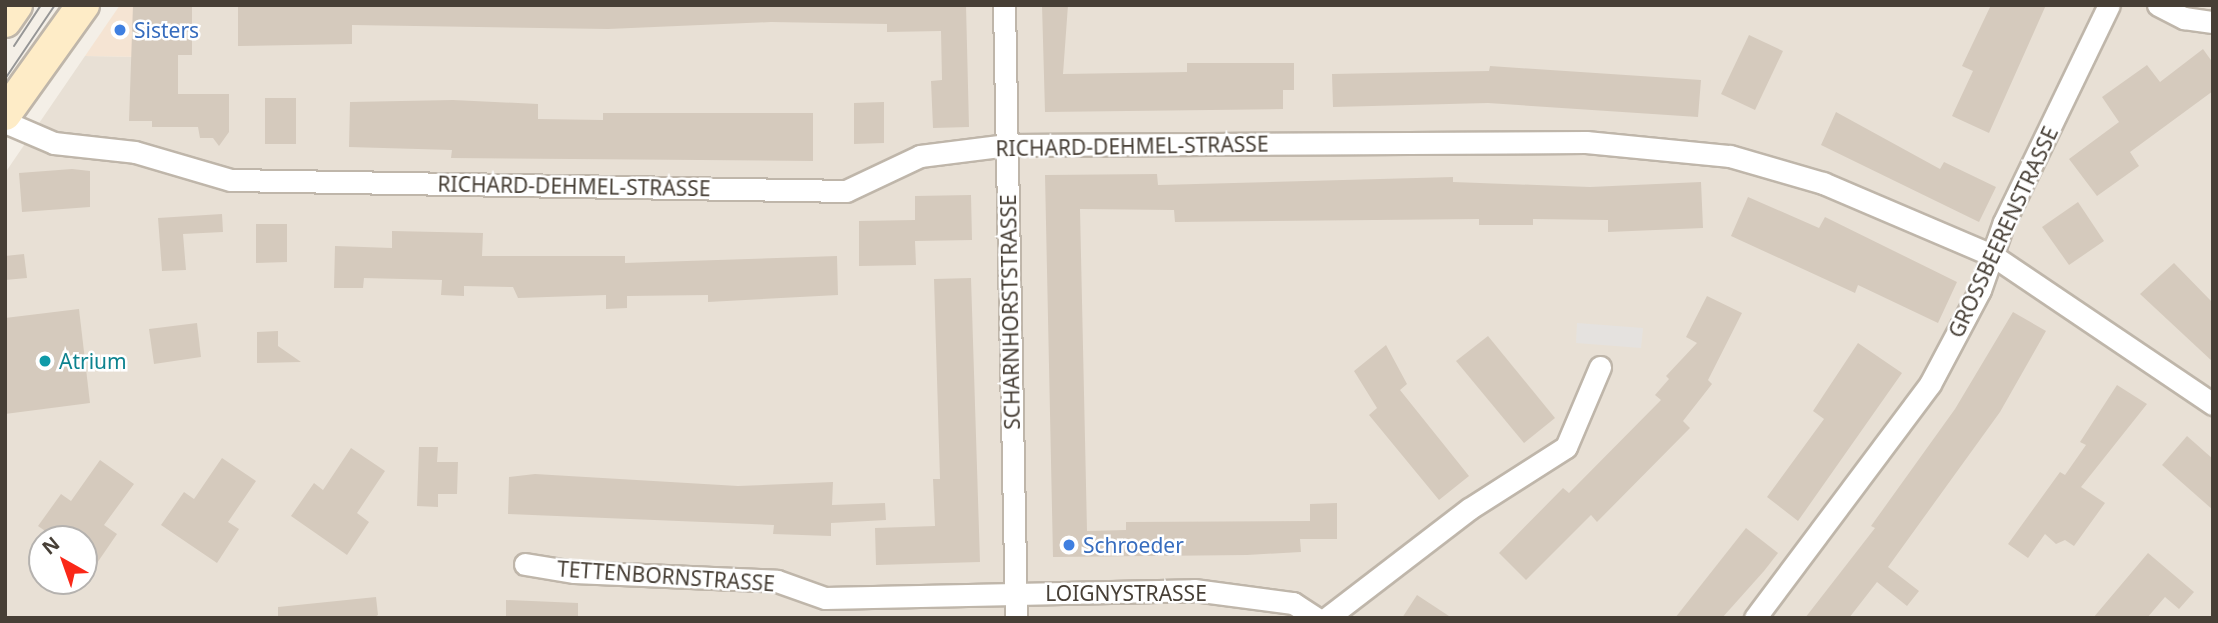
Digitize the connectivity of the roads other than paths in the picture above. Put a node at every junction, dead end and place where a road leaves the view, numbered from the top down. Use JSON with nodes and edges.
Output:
{"nodes":[{"id":1,"x":16,"y":5,"type":"edge"},
{"id":2,"x":83,"y":5,"type":"edge"},
{"id":3,"x":1004,"y":5,"type":"edge"},
{"id":4,"x":2109,"y":5,"type":"edge"},
{"id":5,"x":2158,"y":5,"type":"edge"},
{"id":6,"x":5,"y":21,"type":"edge"},
{"id":7,"x":2213,"y":22,"type":"edge"},
{"id":8,"x":5,"y":114,"type":"edge"},
{"id":9,"x":5,"y":122,"type":"edge"},
{"id":10,"x":1007,"y":145,"type":"junction"},
{"id":11,"x":1992,"y":255,"type":"junction"},
{"id":12,"x":1600,"y":367,"type":"dead end"},
{"id":13,"x":2213,"y":404,"type":"edge"},
{"id":14,"x":525,"y":564,"type":"dead end"},
{"id":15,"x":1016,"y":594,"type":"junction"},
{"id":16,"x":1016,"y":618,"type":"edge"},
{"id":17,"x":1316,"y":618,"type":"edge"},
{"id":18,"x":1327,"y":618,"type":"edge"},
{"id":19,"x":1755,"y":618,"type":"edge"}],
"edges":[{"from":1,"to":6,"type":"main road"},
{"from":2,"to":8,"type":"main road"},
{"from":3,"to":10,"type":"street","name":"SCHARNHORSTSTRASSE"},
{"from":4,"to":11,"type":"street","name":"GROSSBEERENSTRASSE"},
{"from":5,"to":7,"type":"street"},
{"from":9,"to":10,"type":"street","name":"RICHARD-DEHMEL-STRASSE"},
{"from":10,"to":11,"type":"street","name":"RICHARD-DEHMEL-STRASSE"},
{"from":10,"to":15,"type":"street","name":"SCHARNHORSTSTRASSE"},
{"from":11,"to":13,"type":"street","name":"RICHARD-DEHMEL-STRASSE"},
{"from":11,"to":19,"type":"street","name":"GROSSBEERENSTRASSE"},
{"from":12,"to":18,"type":"street"},
{"from":14,"to":15,"type":"street","name":"TETTENBORNSTRASSE"},
{"from":15,"to":16,"type":"street","name":"SCHARNHORSTSTRASSE"},
{"from":15,"to":17,"type":"street","name":"LOIGNYSTRASSE"}]}
